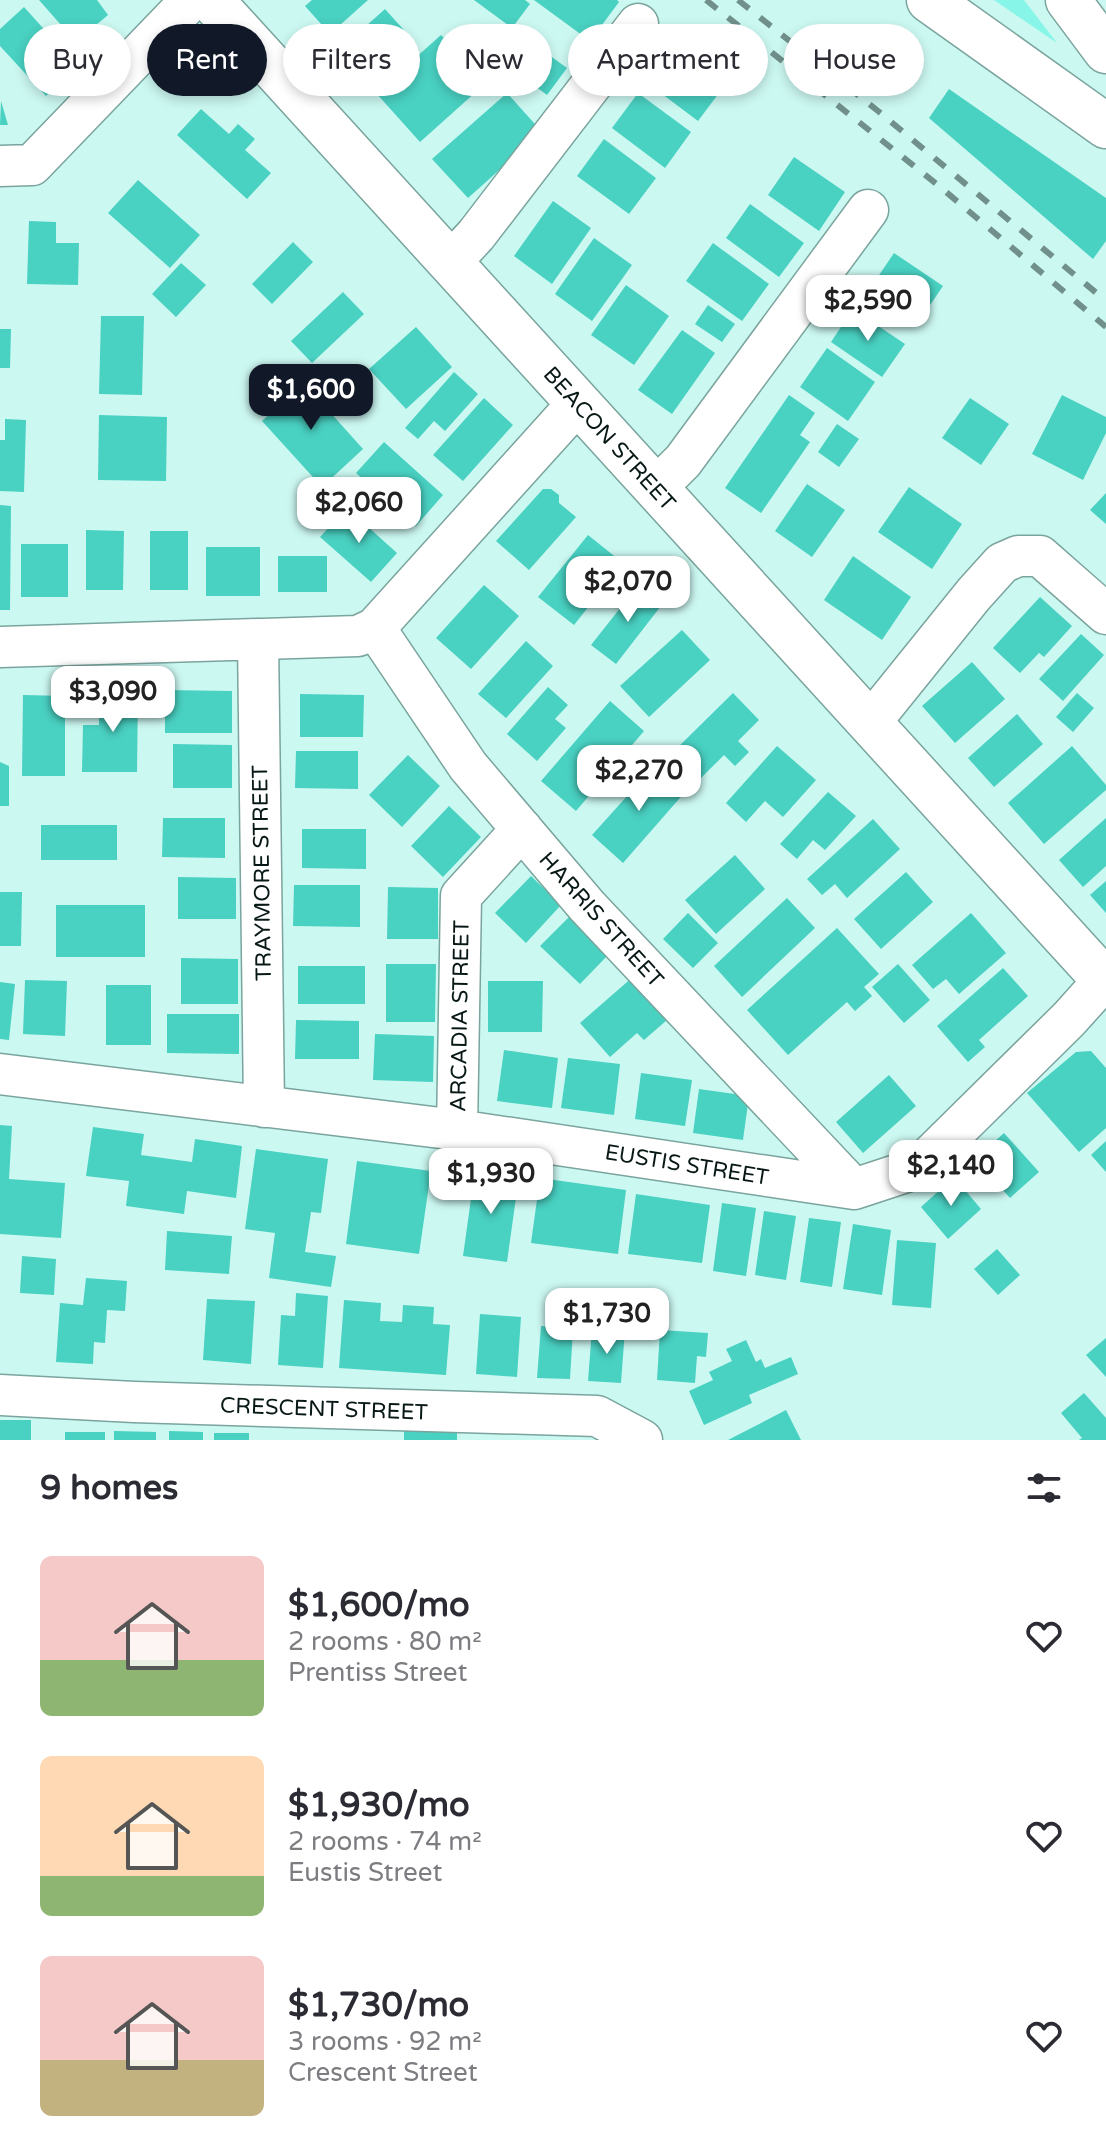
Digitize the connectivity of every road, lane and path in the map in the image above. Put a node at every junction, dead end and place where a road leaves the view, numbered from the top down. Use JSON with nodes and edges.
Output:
{"nodes":[{"id":1,"x":191,"y":0,"type":"edge"},
{"id":2,"x":211,"y":0,"type":"edge"},
{"id":3,"x":929,"y":0,"type":"edge"},
{"id":4,"x":1068,"y":0,"type":"edge"},
{"id":5,"x":1106,"y":51,"type":"edge"},
{"id":6,"x":583,"y":96,"type":"edge"},
{"id":7,"x":1106,"y":126,"type":"edge"},
{"id":8,"x":0,"y":166,"type":"edge"},
{"id":9,"x":868,"y":210,"type":"dead end"},
{"id":10,"x":450,"y":263,"type":"junction"},
{"id":11,"x":578,"y":403,"type":"junction"},
{"id":12,"x":656,"y":488,"type":"junction"},
{"id":13,"x":1106,"y":614,"type":"edge"},
{"id":14,"x":375,"y":628,"type":"junction"},
{"id":15,"x":258,"y":639,"type":"junction"},
{"id":16,"x":0,"y":647,"type":"edge"},
{"id":17,"x":870,"y":723,"type":"junction"},
{"id":18,"x":522,"y":829,"type":"junction"},
{"id":19,"x":1105,"y":981,"type":"edge"},
{"id":20,"x":0,"y":1074,"type":"edge"},
{"id":21,"x":264,"y":1107,"type":"junction"},
{"id":22,"x":457,"y":1130,"type":"junction"},
{"id":23,"x":854,"y":1189,"type":"junction"},
{"id":24,"x":0,"y":1395,"type":"edge"},
{"id":25,"x":642,"y":1440,"type":"edge"}],
"edges":[{"from":1,"to":8,"type":"street"},
{"from":2,"to":10,"type":"main road","name":"BEACON STREET"},
{"from":3,"to":7,"type":"main road"},
{"from":4,"to":5,"type":"main road"},
{"from":6,"to":10,"type":"street"},
{"from":9,"to":12,"type":"street"},
{"from":10,"to":11,"type":"main road","name":"BEACON STREET"},
{"from":11,"to":12,"type":"main road","name":"BEACON STREET"},
{"from":11,"to":14,"type":"street"},
{"from":12,"to":17,"type":"main road","name":"BEACON STREET"},
{"from":13,"to":17,"type":"street"},
{"from":14,"to":15,"type":"street"},
{"from":14,"to":18,"type":"street","name":"HARRIS STREET"},
{"from":15,"to":16,"type":"street"},
{"from":15,"to":21,"type":"street","name":"TRAYMORE STREET"},
{"from":17,"to":19,"type":"main road","name":"BEACON STREET"},
{"from":18,"to":22,"type":"street","name":"ARCADIA STREET"},
{"from":18,"to":23,"type":"street","name":"HARRIS STREET"},
{"from":19,"to":23,"type":"street","name":"EUSTIS STREET"},
{"from":20,"to":21,"type":"street","name":"EUSTIS STREET"},
{"from":21,"to":22,"type":"street","name":"EUSTIS STREET"},
{"from":22,"to":23,"type":"street","name":"EUSTIS STREET"},
{"from":24,"to":25,"type":"street","name":"CRESCENT STREET"}]}
